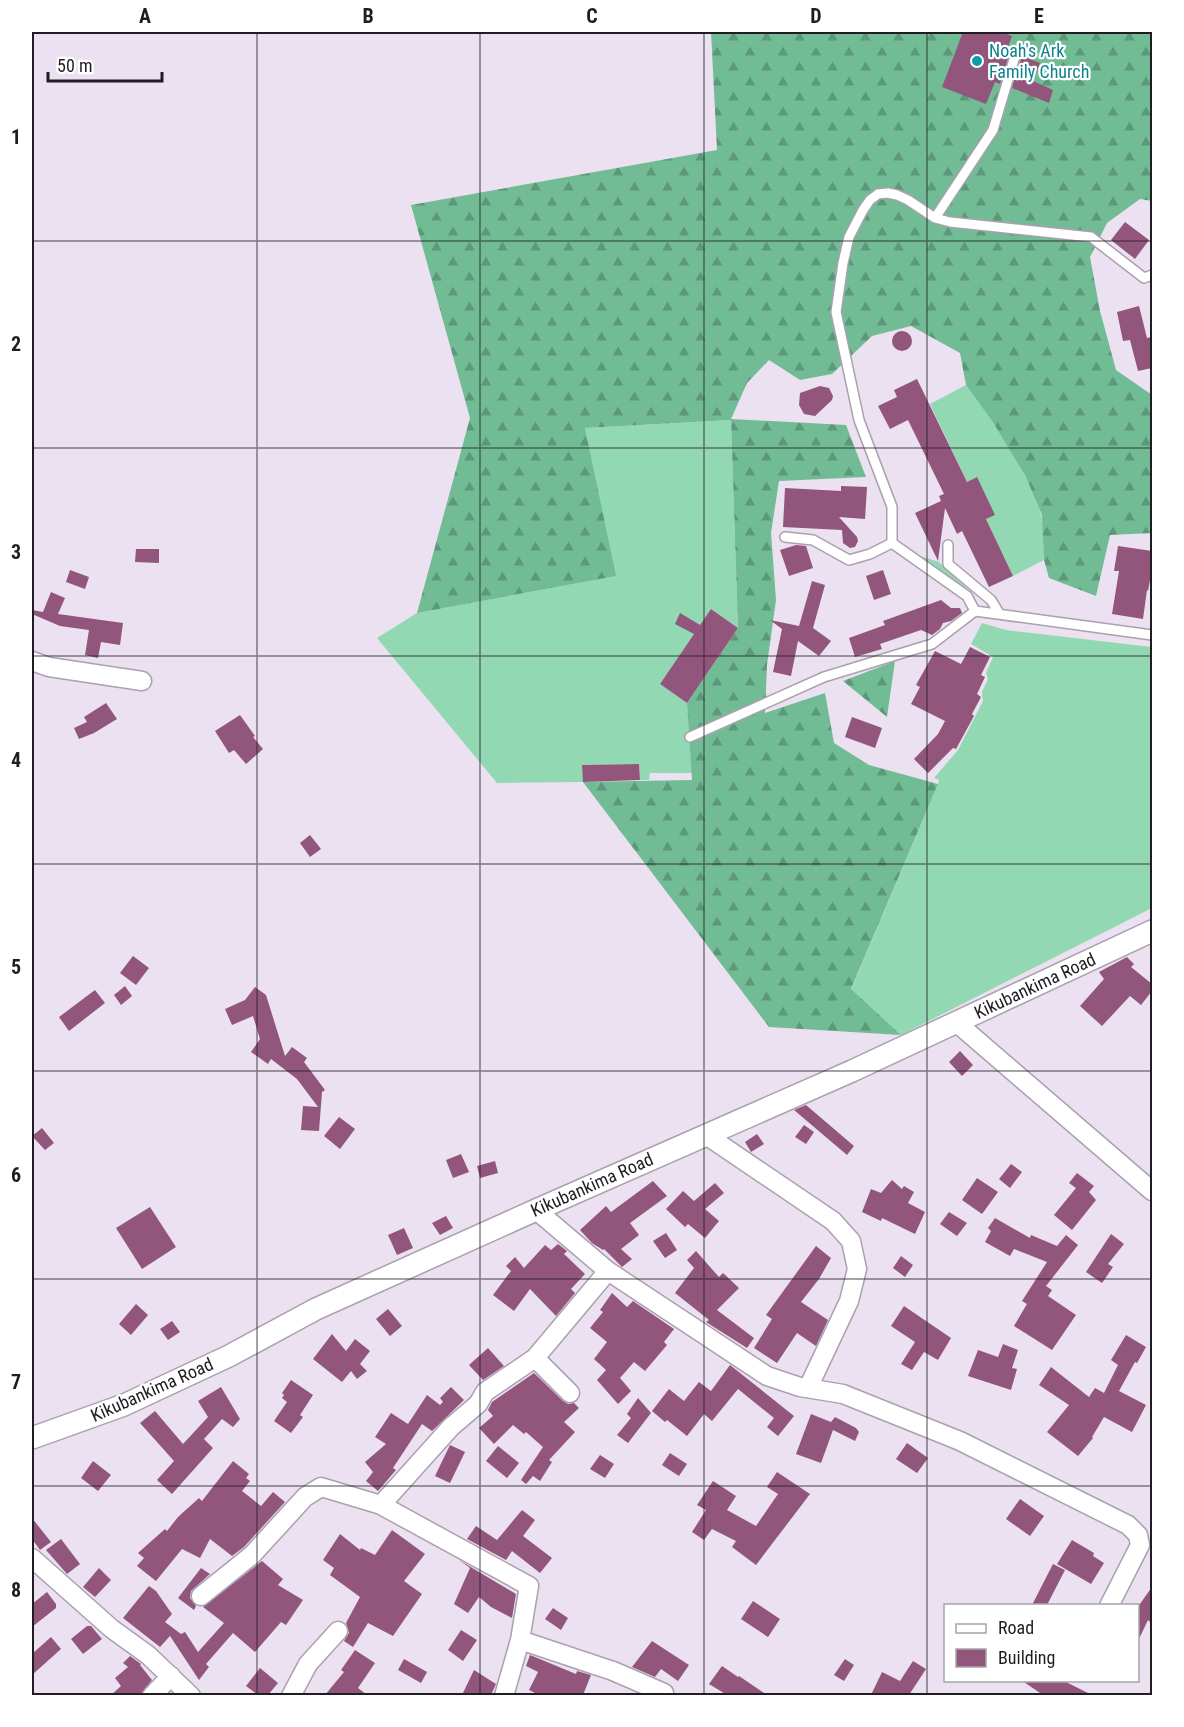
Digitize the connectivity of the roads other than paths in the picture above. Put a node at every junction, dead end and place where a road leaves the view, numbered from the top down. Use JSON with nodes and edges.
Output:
{"nodes":[{"id":1,"x":1015,"y":56,"type":"dead end"},
{"id":2,"x":935,"y":218,"type":"junction"},
{"id":3,"x":1152,"y":275,"type":"edge"},
{"id":4,"x":785,"y":537,"type":"dead end"},
{"id":5,"x":892,"y":543,"type":"junction"},
{"id":6,"x":948,"y":545,"type":"dead end"},
{"id":7,"x":975,"y":611,"type":"junction"},
{"id":8,"x":999,"y":613,"type":"junction"},
{"id":9,"x":1152,"y":635,"type":"edge"},
{"id":10,"x":32,"y":661,"type":"edge"},
{"id":11,"x":142,"y":681,"type":"dead end"},
{"id":12,"x":690,"y":737,"type":"dead end"},
{"id":13,"x":1152,"y":931,"type":"edge"},
{"id":14,"x":957,"y":1023,"type":"junction"},
{"id":15,"x":706,"y":1135,"type":"junction"},
{"id":16,"x":1152,"y":1191,"type":"edge"},
{"id":17,"x":536,"y":1210,"type":"junction"},
{"id":18,"x":608,"y":1271,"type":"junction"},
{"id":19,"x":535,"y":1358,"type":"junction"},
{"id":20,"x":808,"y":1388,"type":"junction"},
{"id":21,"x":570,"y":1393,"type":"dead end"},
{"id":22,"x":32,"y":1438,"type":"edge"},
{"id":23,"x":381,"y":1505,"type":"junction"},
{"id":24,"x":32,"y":1558,"type":"edge"},
{"id":25,"x":201,"y":1596,"type":"dead end"},
{"id":26,"x":1110,"y":1604,"type":"edge"},
{"id":27,"x":338,"y":1631,"type":"dead end"},
{"id":28,"x":520,"y":1640,"type":"junction"},
{"id":29,"x":171,"y":1676,"type":"junction"},
{"id":30,"x":664,"y":1693,"type":"dead end"},
{"id":31,"x":153,"y":1695,"type":"edge"},
{"id":32,"x":191,"y":1695,"type":"edge"},
{"id":33,"x":291,"y":1695,"type":"edge"},
{"id":34,"x":504,"y":1695,"type":"edge"}],
"edges":[{"from":1,"to":2,"type":"lane"},
{"from":2,"to":3,"type":"lane"},
{"from":2,"to":5,"type":"lane"},
{"from":4,"to":5,"type":"lane"},
{"from":5,"to":7,"type":"lane"},
{"from":6,"to":8,"type":"lane"},
{"from":7,"to":8,"type":"lane"},
{"from":7,"to":12,"type":"lane"},
{"from":8,"to":9,"type":"lane"},
{"from":10,"to":11,"type":"street"},
{"from":13,"to":14,"type":"street","name":"Kikubankima Road"},
{"from":14,"to":15,"type":"street","name":"Kikubankima Road"},
{"from":14,"to":16,"type":"street"},
{"from":15,"to":17,"type":"street","name":"Kikubankima Road"},
{"from":15,"to":20,"type":"street"},
{"from":17,"to":18,"type":"street"},
{"from":17,"to":22,"type":"street","name":"Kikubankima Road"},
{"from":18,"to":19,"type":"street"},
{"from":18,"to":20,"type":"street"},
{"from":19,"to":21,"type":"street"},
{"from":19,"to":23,"type":"street"},
{"from":20,"to":26,"type":"street"},
{"from":23,"to":25,"type":"street"},
{"from":23,"to":28,"type":"street"},
{"from":24,"to":29,"type":"street"},
{"from":27,"to":33,"type":"street"},
{"from":28,"to":30,"type":"street"},
{"from":28,"to":34,"type":"street"},
{"from":29,"to":31,"type":"street"},
{"from":29,"to":32,"type":"street"}]}
